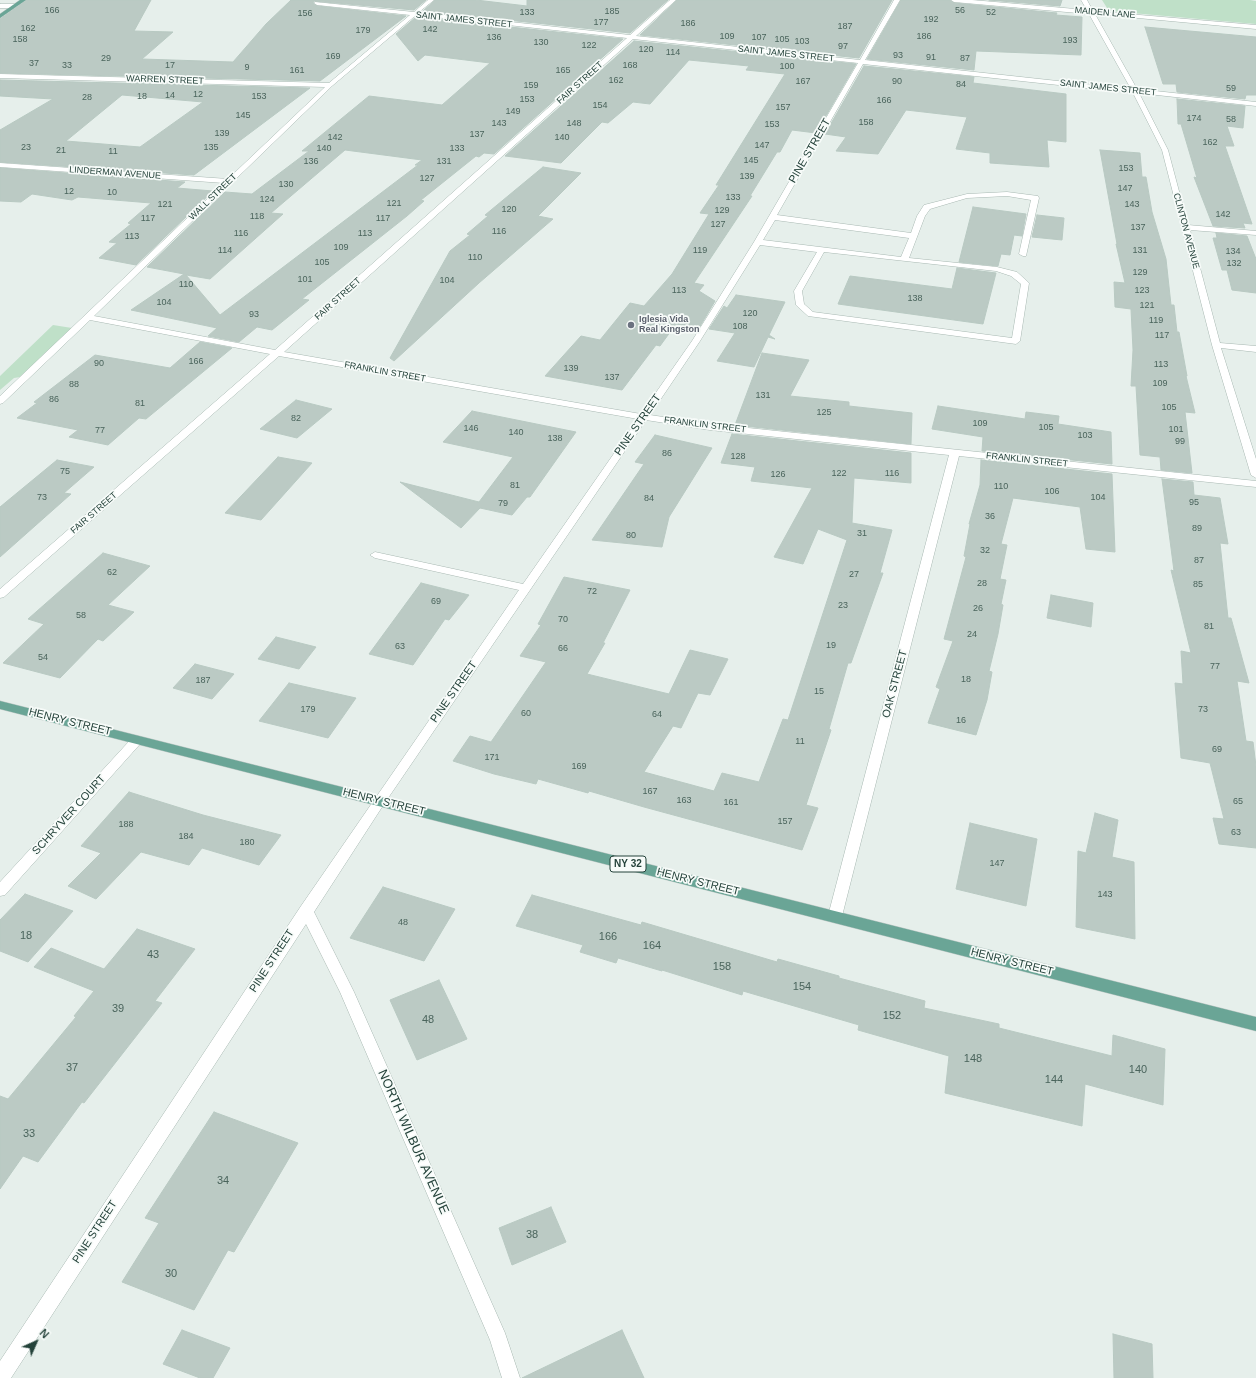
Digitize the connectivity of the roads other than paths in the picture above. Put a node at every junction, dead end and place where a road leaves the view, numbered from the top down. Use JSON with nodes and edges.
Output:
{"nodes":[{"id":1,"x":23,"y":0,"type":"edge"},
{"id":2,"x":431,"y":0,"type":"edge"},
{"id":3,"x":673,"y":0,"type":"edge"},
{"id":4,"x":896,"y":0,"type":"edge"},
{"id":5,"x":954,"y":0,"type":"edge"},
{"id":6,"x":1084,"y":0,"type":"edge"},
{"id":7,"x":318,"y":1,"type":"edge"},
{"id":8,"x":0,"y":6,"type":"edge"},
{"id":9,"x":14,"y":6,"type":"junction"},
{"id":10,"x":1090,"y":12,"type":"junction"},
{"id":11,"x":413,"y":14,"type":"junction"},
{"id":12,"x":0,"y":16,"type":"edge"},
{"id":13,"x":1256,"y":27,"type":"edge"},
{"id":14,"x":631,"y":38,"type":"junction"},
{"id":15,"x":861,"y":62,"type":"junction"},
{"id":16,"x":0,"y":76,"type":"edge"},
{"id":17,"x":330,"y":85,"type":"junction"},
{"id":18,"x":1135,"y":91,"type":"junction"},
{"id":19,"x":1256,"y":104,"type":"edge"},
{"id":20,"x":0,"y":165,"type":"edge"},
{"id":21,"x":230,"y":181,"type":"junction"},
{"id":22,"x":772,"y":217,"type":"junction"},
{"id":23,"x":1185,"y":227,"type":"junction"},
{"id":24,"x":1256,"y":233,"type":"edge"},
{"id":25,"x":914,"y":236,"type":"junction"},
{"id":26,"x":758,"y":242,"type":"junction"},
{"id":27,"x":822,"y":250,"type":"junction"},
{"id":28,"x":1023,"y":254,"type":"dead end"},
{"id":29,"x":904,"y":260,"type":"junction"},
{"id":30,"x":88,"y":317,"type":"junction"},
{"id":31,"x":1216,"y":345,"type":"junction"},
{"id":32,"x":1256,"y":349,"type":"edge"},
{"id":33,"x":277,"y":353,"type":"junction"},
{"id":34,"x":0,"y":401,"type":"edge"},
{"id":35,"x":643,"y":417,"type":"junction"},
{"id":36,"x":955,"y":452,"type":"junction"},
{"id":37,"x":1256,"y":475,"type":"edge"},
{"id":38,"x":1256,"y":484,"type":"edge"},
{"id":39,"x":375,"y":555,"type":"dead end"},
{"id":40,"x":525,"y":588,"type":"junction"},
{"id":41,"x":0,"y":595,"type":"edge"},
{"id":42,"x":0,"y":705,"type":"edge"},
{"id":43,"x":137,"y":740,"type":"junction"},
{"id":44,"x":378,"y":801,"type":"junction"},
{"id":45,"x":0,"y":891,"type":"edge"},
{"id":46,"x":306,"y":910,"type":"junction"},
{"id":47,"x":835,"y":916,"type":"junction"},
{"id":48,"x":1256,"y":1024,"type":"edge"},
{"id":49,"x":0,"y":1378,"type":"edge"},
{"id":50,"x":511,"y":1378,"type":"edge"}],
"edges":[{"from":1,"to":9,"type":"main road"},
{"from":2,"to":11,"type":"street","name":"WALL STREET"},
{"from":3,"to":14,"type":"street","name":"FAIR STREET"},
{"from":4,"to":15,"type":"street","name":"PINE STREET"},
{"from":5,"to":10,"type":"street","name":"MAIDEN LANE"},
{"from":6,"to":10,"type":"street","name":"CLINTON AVENUE"},
{"from":7,"to":11,"type":"street","name":"SAINT JAMES STREET"},
{"from":8,"to":9,"type":"street"},
{"from":9,"to":12,"type":"main road"},
{"from":10,"to":13,"type":"street","name":"MAIDEN LANE"},
{"from":10,"to":18,"type":"street","name":"CLINTON AVENUE"},
{"from":11,"to":14,"type":"street","name":"SAINT JAMES STREET"},
{"from":11,"to":17,"type":"street","name":"WALL STREET"},
{"from":14,"to":15,"type":"street","name":"SAINT JAMES STREET"},
{"from":14,"to":33,"type":"street","name":"FAIR STREET"},
{"from":15,"to":18,"type":"street","name":"SAINT JAMES STREET"},
{"from":15,"to":22,"type":"street","name":"PINE STREET"},
{"from":16,"to":17,"type":"street","name":"WARREN STREET"},
{"from":17,"to":21,"type":"street","name":"WALL STREET"},
{"from":18,"to":19,"type":"street","name":"SAINT JAMES STREET"},
{"from":18,"to":23,"type":"street","name":"CLINTON AVENUE"},
{"from":20,"to":21,"type":"street","name":"LINDERMAN AVENUE"},
{"from":21,"to":30,"type":"street","name":"WALL STREET"},
{"from":22,"to":25,"type":"street"},
{"from":22,"to":26,"type":"street","name":"PINE STREET"},
{"from":23,"to":24,"type":"street"},
{"from":23,"to":31,"type":"street","name":"CLINTON AVENUE"},
{"from":25,"to":28,"type":"street"},
{"from":25,"to":29,"type":"street"},
{"from":26,"to":27,"type":"street"},
{"from":26,"to":35,"type":"street","name":"PINE STREET"},
{"from":27,"to":29,"type":"street"},
{"from":27,"to":29,"type":"street"},
{"from":30,"to":33,"type":"street","name":"FRANKLIN STREET"},
{"from":30,"to":34,"type":"street","name":"WALL STREET"},
{"from":31,"to":32,"type":"street"},
{"from":31,"to":37,"type":"street","name":"CLINTON AVENUE"},
{"from":33,"to":35,"type":"street","name":"FRANKLIN STREET"},
{"from":33,"to":41,"type":"street","name":"FAIR STREET"},
{"from":35,"to":36,"type":"street","name":"FRANKLIN STREET"},
{"from":35,"to":40,"type":"street","name":"PINE STREET"},
{"from":36,"to":38,"type":"street","name":"FRANKLIN STREET"},
{"from":36,"to":47,"type":"street","name":"OAK STREET"},
{"from":39,"to":40,"type":"street"},
{"from":40,"to":44,"type":"street","name":"PINE STREET"},
{"from":42,"to":43,"type":"main road","name":"HENRY STREET","number":"NY 32"},
{"from":43,"to":44,"type":"main road","name":"HENRY STREET","number":"NY 32"},
{"from":43,"to":45,"type":"street","name":"SCHRYVER COURT"},
{"from":44,"to":46,"type":"street","name":"PINE STREET"},
{"from":44,"to":47,"type":"main road","name":"HENRY STREET","number":"NY 32"},
{"from":46,"to":49,"type":"street","name":"PINE STREET"},
{"from":46,"to":50,"type":"street","name":"NORTH WILBUR AVENUE"},
{"from":47,"to":48,"type":"main road","name":"HENRY STREET","number":"NY 32"}]}
